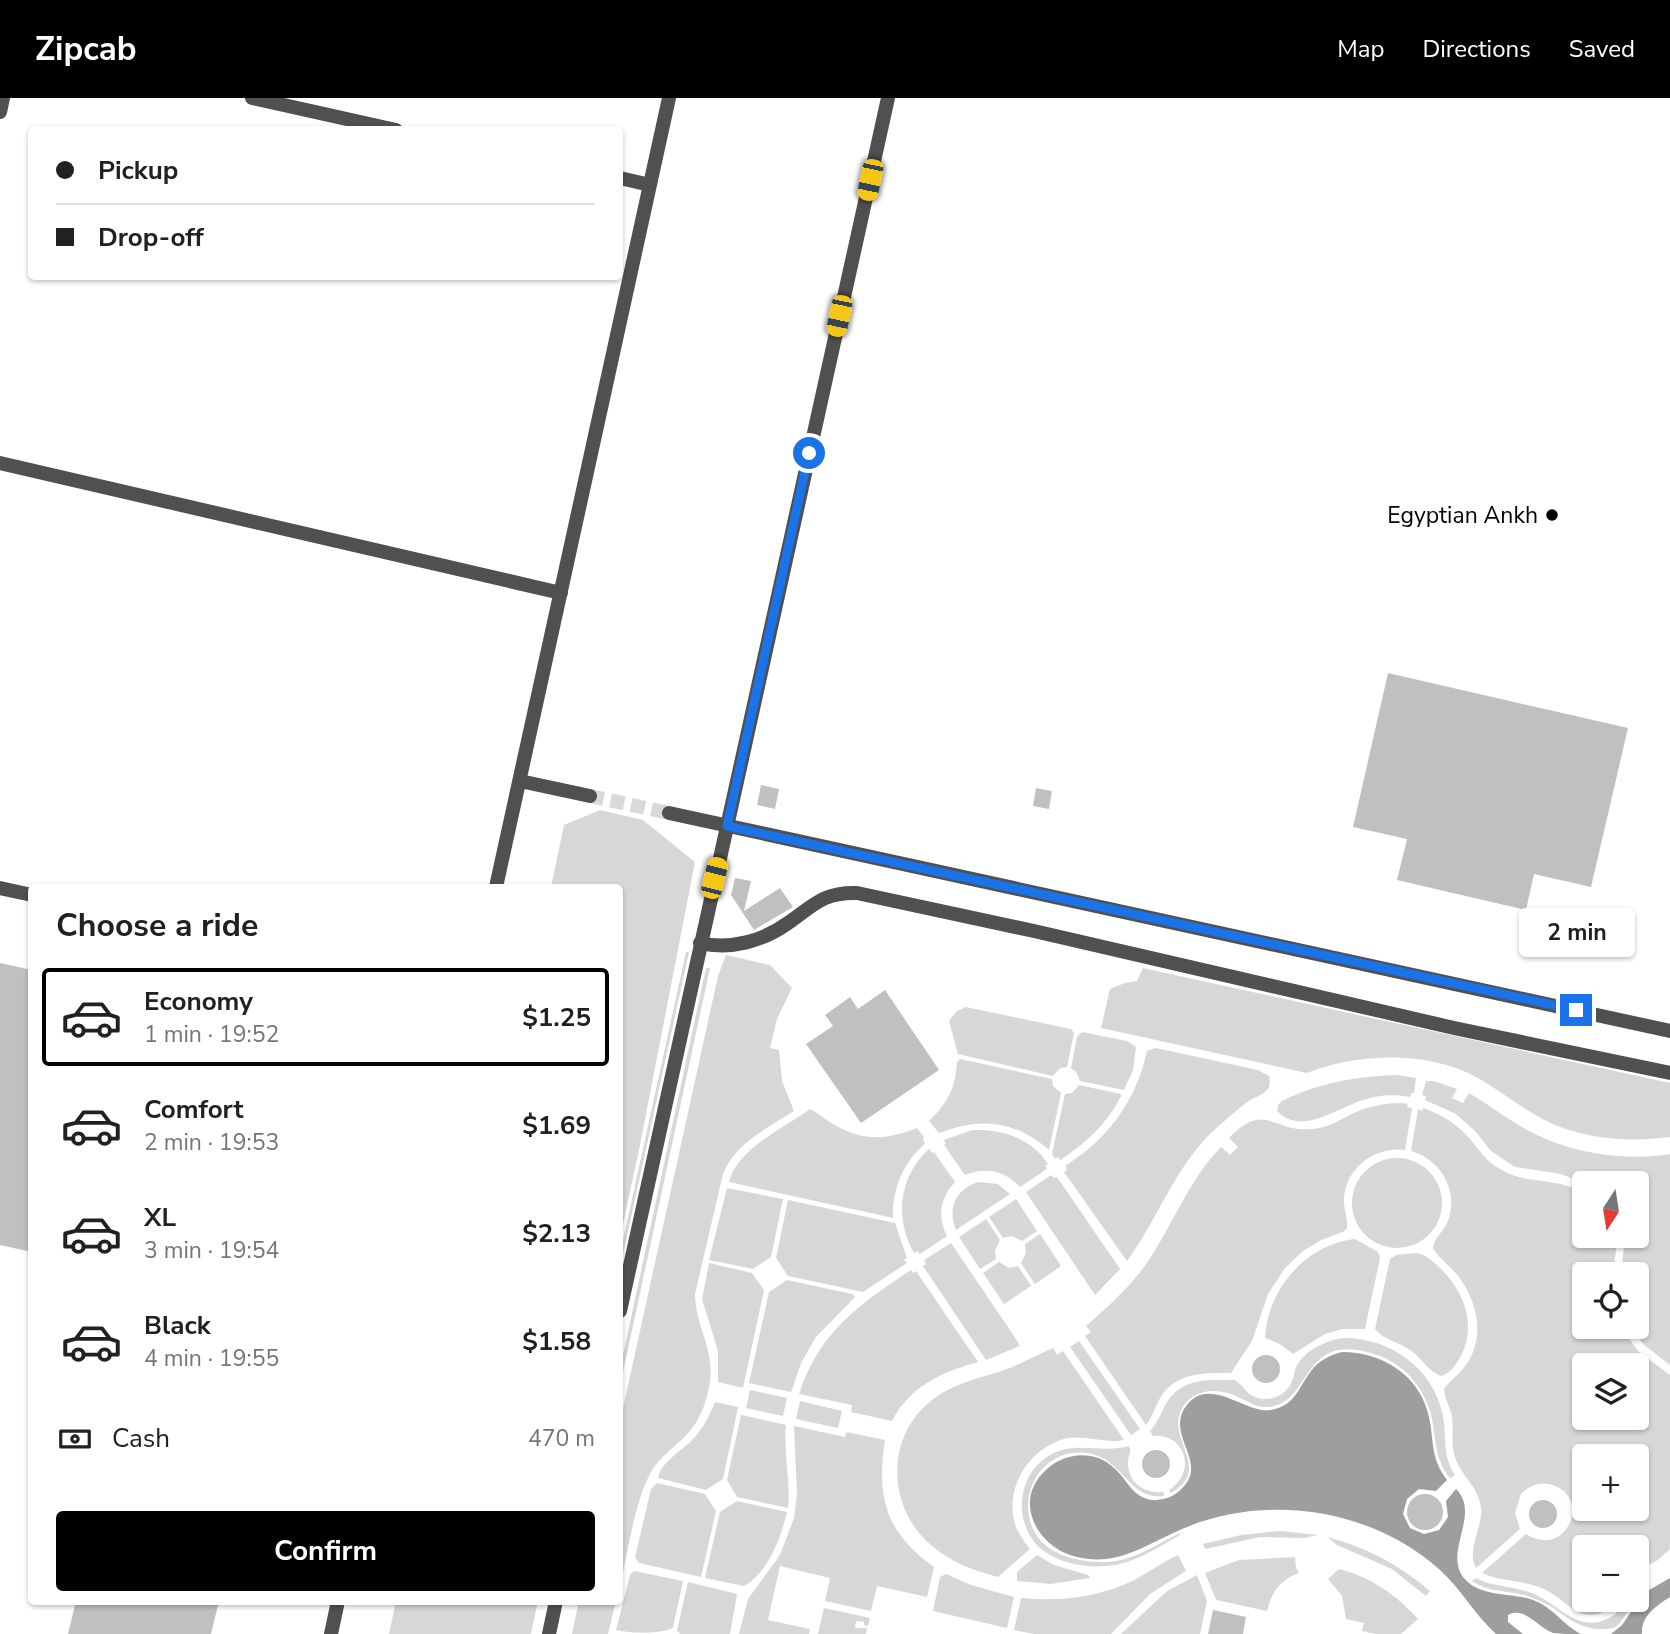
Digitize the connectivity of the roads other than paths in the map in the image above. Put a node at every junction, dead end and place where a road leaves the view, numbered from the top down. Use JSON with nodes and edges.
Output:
{"nodes":[{"id":1,"x":3,"y":98,"type":"edge"},
{"id":2,"x":252,"y":98,"type":"edge"},
{"id":3,"x":669,"y":98,"type":"edge"},
{"id":4,"x":888,"y":98,"type":"edge"},
{"id":5,"x":0,"y":112,"type":"edge"},
{"id":6,"x":378,"y":126,"type":"edge"},
{"id":7,"x":623,"y":179,"type":"edge"},
{"id":8,"x":650,"y":185,"type":"junction"},
{"id":9,"x":0,"y":463,"type":"edge"},
{"id":10,"x":561,"y":593,"type":"junction"},
{"id":11,"x":520,"y":780,"type":"junction"},
{"id":12,"x":590,"y":796,"type":"tunnel mouth"},
{"id":13,"x":669,"y":813,"type":"tunnel mouth"},
{"id":14,"x":727,"y":826,"type":"junction"},
{"id":15,"x":497,"y":884,"type":"edge"},
{"id":16,"x":0,"y":888,"type":"edge"},
{"id":17,"x":28,"y":894,"type":"edge"},
{"id":18,"x":700,"y":943,"type":"junction"},
{"id":19,"x":1670,"y":1031,"type":"edge"},
{"id":20,"x":1670,"y":1073,"type":"edge"},
{"id":21,"x":623,"y":1297,"type":"edge"},
{"id":22,"x":337,"y":1605,"type":"edge"},
{"id":23,"x":555,"y":1605,"type":"edge"},
{"id":24,"x":331,"y":1634,"type":"edge"},
{"id":25,"x":549,"y":1634,"type":"edge"}],
"edges":[{"from":1,"to":5,"type":"street"},
{"from":2,"to":6,"type":"street"},
{"from":3,"to":8,"type":"street"},
{"from":4,"to":14,"type":"street"},
{"from":7,"to":8,"type":"street"},
{"from":8,"to":10,"type":"street"},
{"from":9,"to":10,"type":"street"},
{"from":10,"to":11,"type":"street"},
{"from":11,"to":12,"type":"street"},
{"from":11,"to":15,"type":"street"},
{"from":13,"to":14,"type":"street"},
{"from":14,"to":18,"type":"street"},
{"from":14,"to":19,"type":"street"},
{"from":16,"to":17,"type":"street"},
{"from":18,"to":20,"type":"street"},
{"from":18,"to":21,"type":"street"},
{"from":22,"to":24,"type":"street"},
{"from":23,"to":25,"type":"street"}]}
